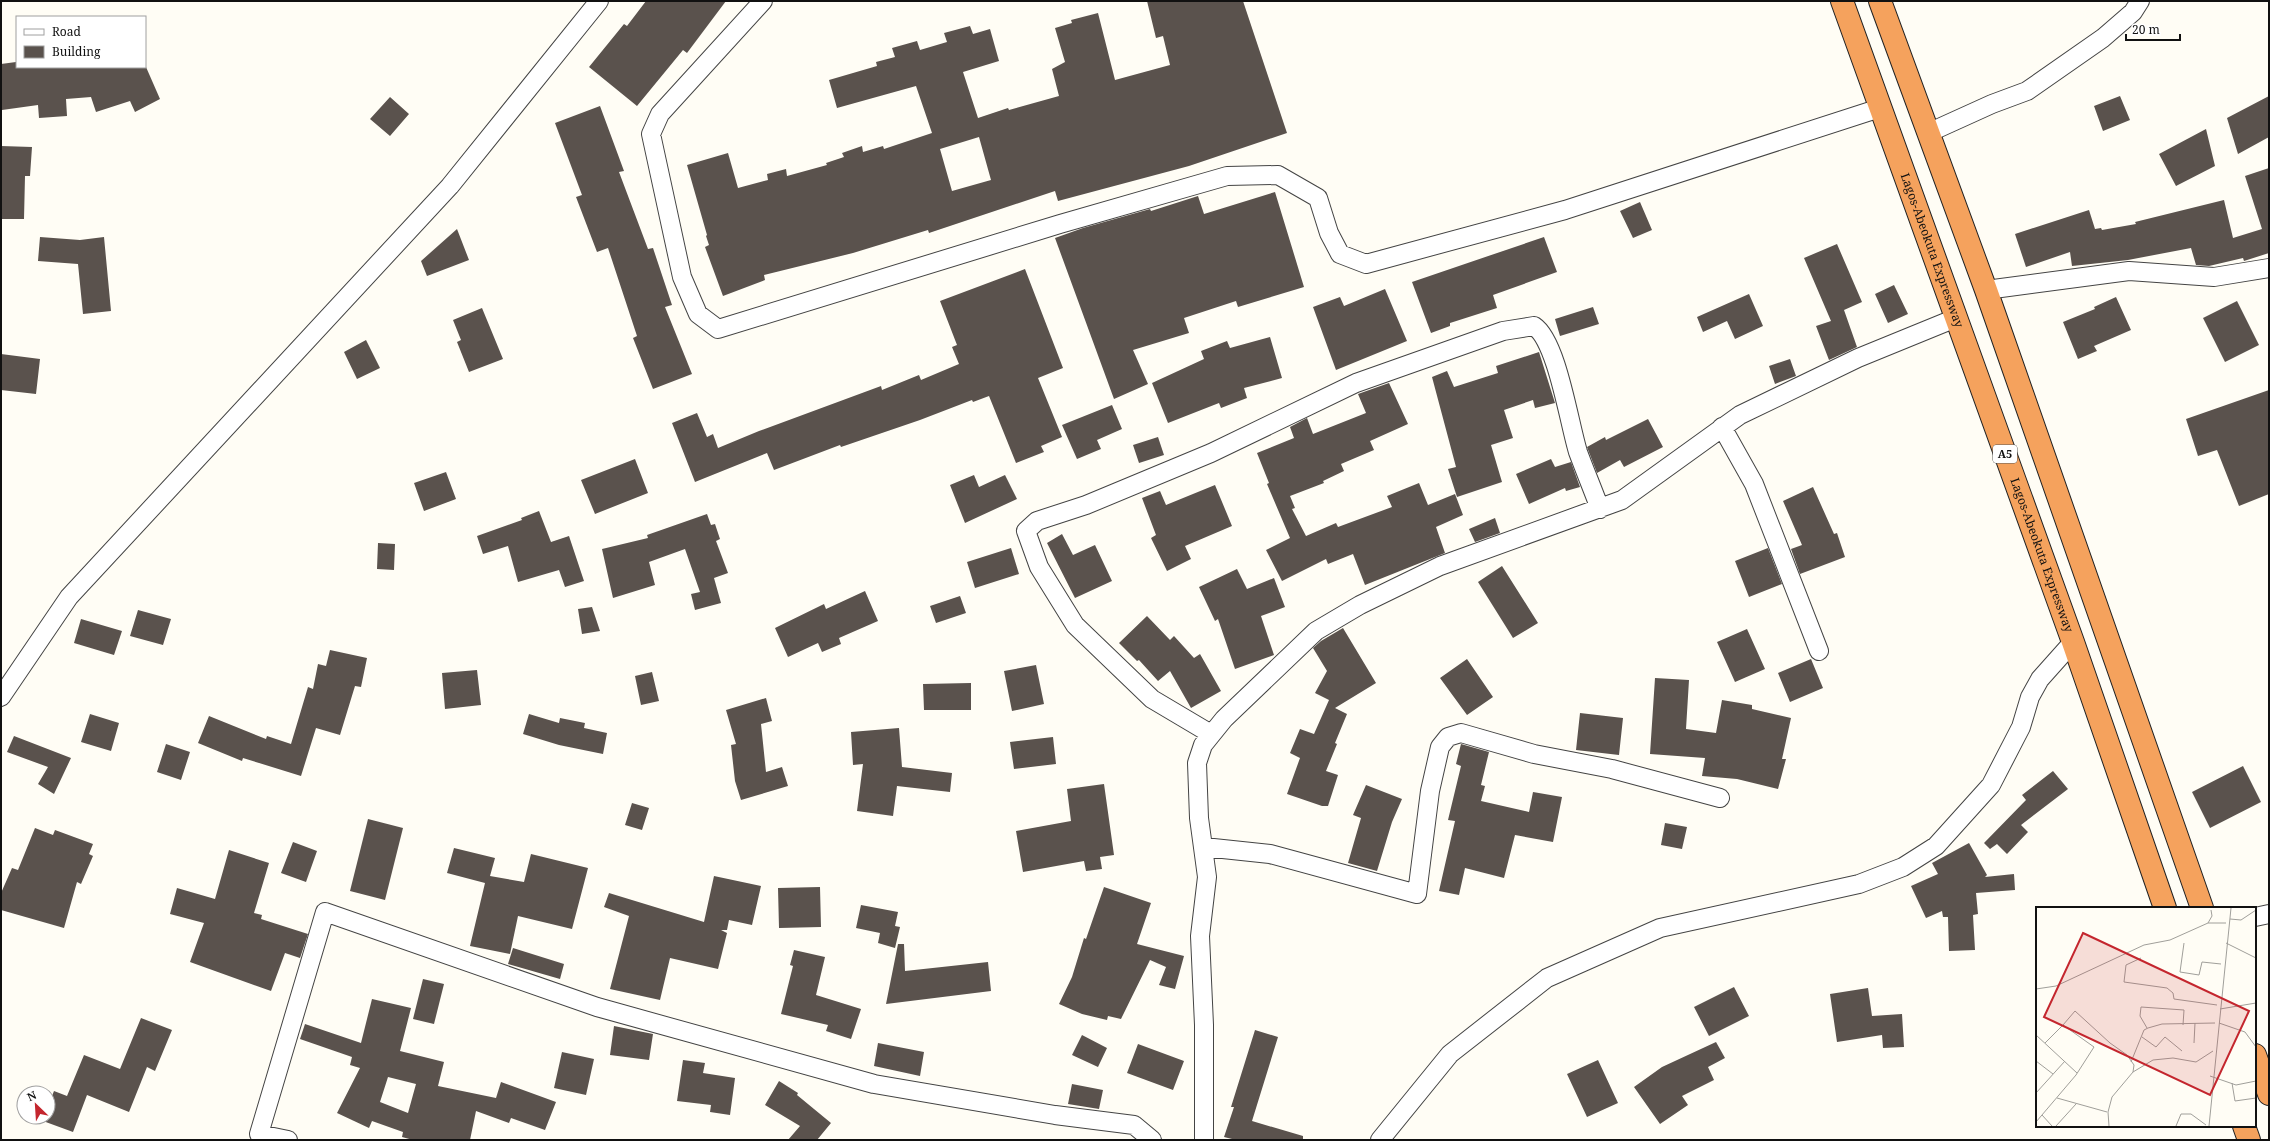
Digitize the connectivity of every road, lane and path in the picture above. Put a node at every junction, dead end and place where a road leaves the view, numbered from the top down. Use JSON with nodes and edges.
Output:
{"nodes":[{"id":1,"x":599,"y":1,"type":"edge"},
{"id":2,"x":763,"y":1,"type":"edge"},
{"id":3,"x":1842,"y":1,"type":"edge"},
{"id":4,"x":1880,"y":1,"type":"edge"},
{"id":5,"x":2140,"y":1,"type":"edge"},
{"id":6,"x":1880,"y":108,"type":"junction"},
{"id":7,"x":1928,"y":133,"type":"junction"},
{"id":8,"x":2269,"y":268,"type":"edge"},
{"id":9,"x":1986,"y":290,"type":"junction"},
{"id":10,"x":1956,"y":318,"type":"junction"},
{"id":11,"x":1722,"y":427,"type":"junction"},
{"id":12,"x":1600,"y":509,"type":"junction"},
{"id":13,"x":2073,"y":642,"type":"junction"},
{"id":14,"x":1819,"y":651,"type":"dead end"},
{"id":15,"x":1,"y":697,"type":"edge"},
{"id":16,"x":1211,"y":734,"type":"junction"},
{"id":17,"x":1720,"y":798,"type":"dead end"},
{"id":18,"x":1204,"y":847,"type":"junction"},
{"id":19,"x":2165,"y":907,"type":"edge"},
{"id":20,"x":2202,"y":907,"type":"edge"},
{"id":21,"x":2269,"y":914,"type":"edge"},
{"id":22,"x":2256,"y":917,"type":"edge"},
{"id":23,"x":2256,"y":1058,"type":"edge"},
{"id":24,"x":2269,"y":1094,"type":"edge"},
{"id":25,"x":2244,"y":1127,"type":"edge"},
{"id":26,"x":258,"y":1137,"type":"edge"},
{"id":27,"x":288,"y":1140,"type":"edge"},
{"id":28,"x":1152,"y":1140,"type":"edge"},
{"id":29,"x":1204,"y":1140,"type":"edge"},
{"id":30,"x":1380,"y":1140,"type":"edge"},
{"id":31,"x":2249,"y":1140,"type":"edge"}],
"edges":[{"from":1,"to":15,"type":"street"},
{"from":2,"to":6,"type":"street"},
{"from":3,"to":6,"type":"highway","name":"Lagos-Abeokuta Expressway","number":"A5"},
{"from":4,"to":7,"type":"highway"},
{"from":5,"to":7,"type":"street"},
{"from":6,"to":10,"type":"highway","name":"Lagos-Abeokuta Expressway","number":"A5"},
{"from":7,"to":9,"type":"highway"},
{"from":8,"to":9,"type":"street"},
{"from":9,"to":20,"type":"highway"},
{"from":10,"to":11,"type":"street"},
{"from":10,"to":13,"type":"highway","name":"Lagos-Abeokuta Expressway","number":"A5"},
{"from":11,"to":12,"type":"street"},
{"from":11,"to":14,"type":"street"},
{"from":12,"to":16,"type":"street"},
{"from":12,"to":16,"type":"street"},
{"from":13,"to":19,"type":"highway","name":"Lagos-Abeokuta Expressway","number":"A5"},
{"from":13,"to":30,"type":"street"},
{"from":16,"to":18,"type":"street"},
{"from":17,"to":18,"type":"street"},
{"from":18,"to":29,"type":"street"},
{"from":21,"to":22,"type":"street"},
{"from":23,"to":24,"type":"highway"},
{"from":25,"to":31,"type":"highway"},
{"from":26,"to":27,"type":"street"},
{"from":26,"to":28,"type":"street"}]}
